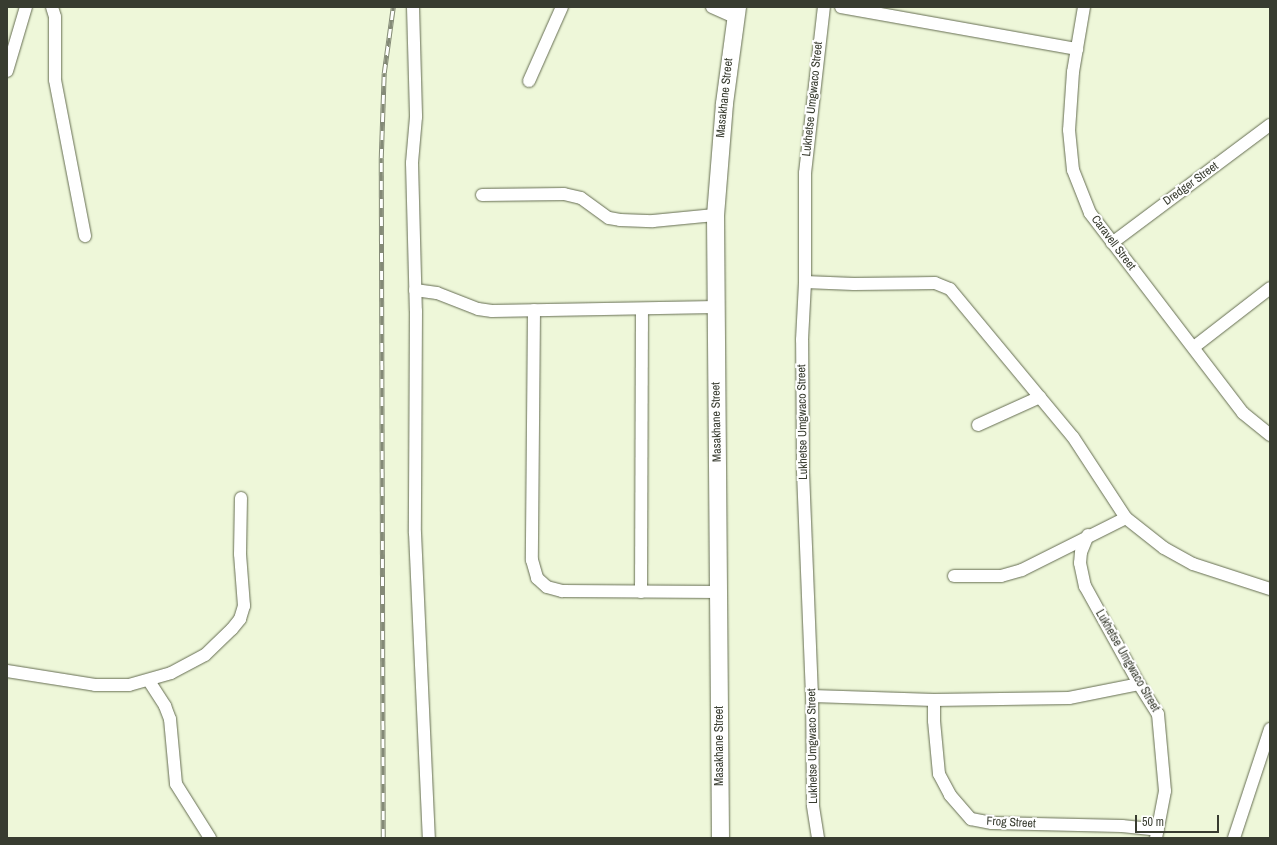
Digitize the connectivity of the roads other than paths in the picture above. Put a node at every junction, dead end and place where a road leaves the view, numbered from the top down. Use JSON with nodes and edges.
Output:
{"nodes":[{"id":1,"x":26,"y":7,"type":"edge"},
{"id":2,"x":52,"y":7,"type":"edge"},
{"id":3,"x":413,"y":7,"type":"edge"},
{"id":4,"x":562,"y":7,"type":"edge"},
{"id":5,"x":712,"y":7,"type":"edge"},
{"id":6,"x":824,"y":7,"type":"edge"},
{"id":7,"x":841,"y":7,"type":"edge"},
{"id":8,"x":1084,"y":7,"type":"edge"},
{"id":9,"x":735,"y":12,"type":"edge"},
{"id":10,"x":1078,"y":49,"type":"junction"},
{"id":11,"x":7,"y":71,"type":"edge"},
{"id":12,"x":529,"y":81,"type":"dead end"},
{"id":13,"x":1270,"y":125,"type":"edge"},
{"id":14,"x":482,"y":195,"type":"dead end"},
{"id":15,"x":715,"y":215,"type":"junction"},
{"id":16,"x":85,"y":236,"type":"dead end"},
{"id":17,"x":1112,"y":243,"type":"junction"},
{"id":18,"x":805,"y":282,"type":"junction"},
{"id":19,"x":1270,"y":288,"type":"edge"},
{"id":20,"x":415,"y":290,"type":"junction"},
{"id":21,"x":716,"y":307,"type":"junction"},
{"id":22,"x":534,"y":310,"type":"junction"},
{"id":23,"x":642,"y":310,"type":"junction"},
{"id":24,"x":1194,"y":347,"type":"junction"},
{"id":25,"x":1040,"y":397,"type":"junction"},
{"id":26,"x":978,"y":425,"type":"dead end"},
{"id":27,"x":1270,"y":435,"type":"edge"},
{"id":28,"x":241,"y":498,"type":"dead end"},
{"id":29,"x":1126,"y":518,"type":"junction"},
{"id":30,"x":1088,"y":535,"type":"junction"},
{"id":31,"x":954,"y":576,"type":"dead end"},
{"id":32,"x":1270,"y":589,"type":"edge"},
{"id":33,"x":641,"y":592,"type":"junction"},
{"id":34,"x":720,"y":592,"type":"junction"},
{"id":35,"x":7,"y":671,"type":"edge"},
{"id":36,"x":149,"y":681,"type":"junction"},
{"id":37,"x":1139,"y":684,"type":"junction"},
{"id":38,"x":812,"y":696,"type":"junction"},
{"id":39,"x":934,"y":700,"type":"junction"},
{"id":40,"x":1270,"y":729,"type":"edge"},
{"id":41,"x":1157,"y":834,"type":"edge"},
{"id":42,"x":210,"y":838,"type":"edge"},
{"id":43,"x":430,"y":838,"type":"edge"},
{"id":44,"x":720,"y":838,"type":"edge"},
{"id":45,"x":818,"y":838,"type":"edge"},
{"id":46,"x":1234,"y":838,"type":"edge"}],
"edges":[{"from":1,"to":11,"type":"street"},
{"from":2,"to":16,"type":"street"},
{"from":3,"to":20,"type":"street"},
{"from":4,"to":12,"type":"street"},
{"from":5,"to":9,"type":"street"},
{"from":6,"to":18,"type":"street","name":"Lukhetse Umgwaco Street"},
{"from":7,"to":10,"type":"street"},
{"from":8,"to":10,"type":"street","name":"Caravell Street"},
{"from":9,"to":15,"type":"street","name":"Masakhane Street"},
{"from":10,"to":17,"type":"street","name":"Caravell Street"},
{"from":13,"to":17,"type":"street","name":"Dredger Street"},
{"from":14,"to":15,"type":"street"},
{"from":15,"to":21,"type":"street","name":"Masakhane Street"},
{"from":17,"to":24,"type":"street","name":"Caravell Street"},
{"from":18,"to":25,"type":"street"},
{"from":18,"to":38,"type":"street","name":"Lukhetse Umgwaco Street"},
{"from":19,"to":24,"type":"street"},
{"from":20,"to":22,"type":"street"},
{"from":20,"to":43,"type":"street"},
{"from":21,"to":23,"type":"street"},
{"from":21,"to":34,"type":"street","name":"Masakhane Street"},
{"from":22,"to":23,"type":"street"},
{"from":22,"to":33,"type":"street"},
{"from":23,"to":33,"type":"street"},
{"from":24,"to":27,"type":"street","name":"Caravell Street"},
{"from":25,"to":26,"type":"street"},
{"from":25,"to":29,"type":"street"},
{"from":28,"to":36,"type":"street"},
{"from":29,"to":30,"type":"street"},
{"from":29,"to":32,"type":"street"},
{"from":30,"to":31,"type":"street"},
{"from":30,"to":37,"type":"street","name":"Lukhetse Umgwaco Street"},
{"from":33,"to":34,"type":"street"},
{"from":34,"to":44,"type":"street","name":"Masakhane Street"},
{"from":35,"to":36,"type":"street"},
{"from":36,"to":42,"type":"street"},
{"from":37,"to":39,"type":"street"},
{"from":37,"to":41,"type":"street","name":"Lukhetse Umgwaco Street"},
{"from":38,"to":39,"type":"street"},
{"from":38,"to":45,"type":"street","name":"Lukhetse Umgwaco Street"},
{"from":39,"to":41,"type":"street","name":"Frog Street"},
{"from":40,"to":46,"type":"street"}]}
